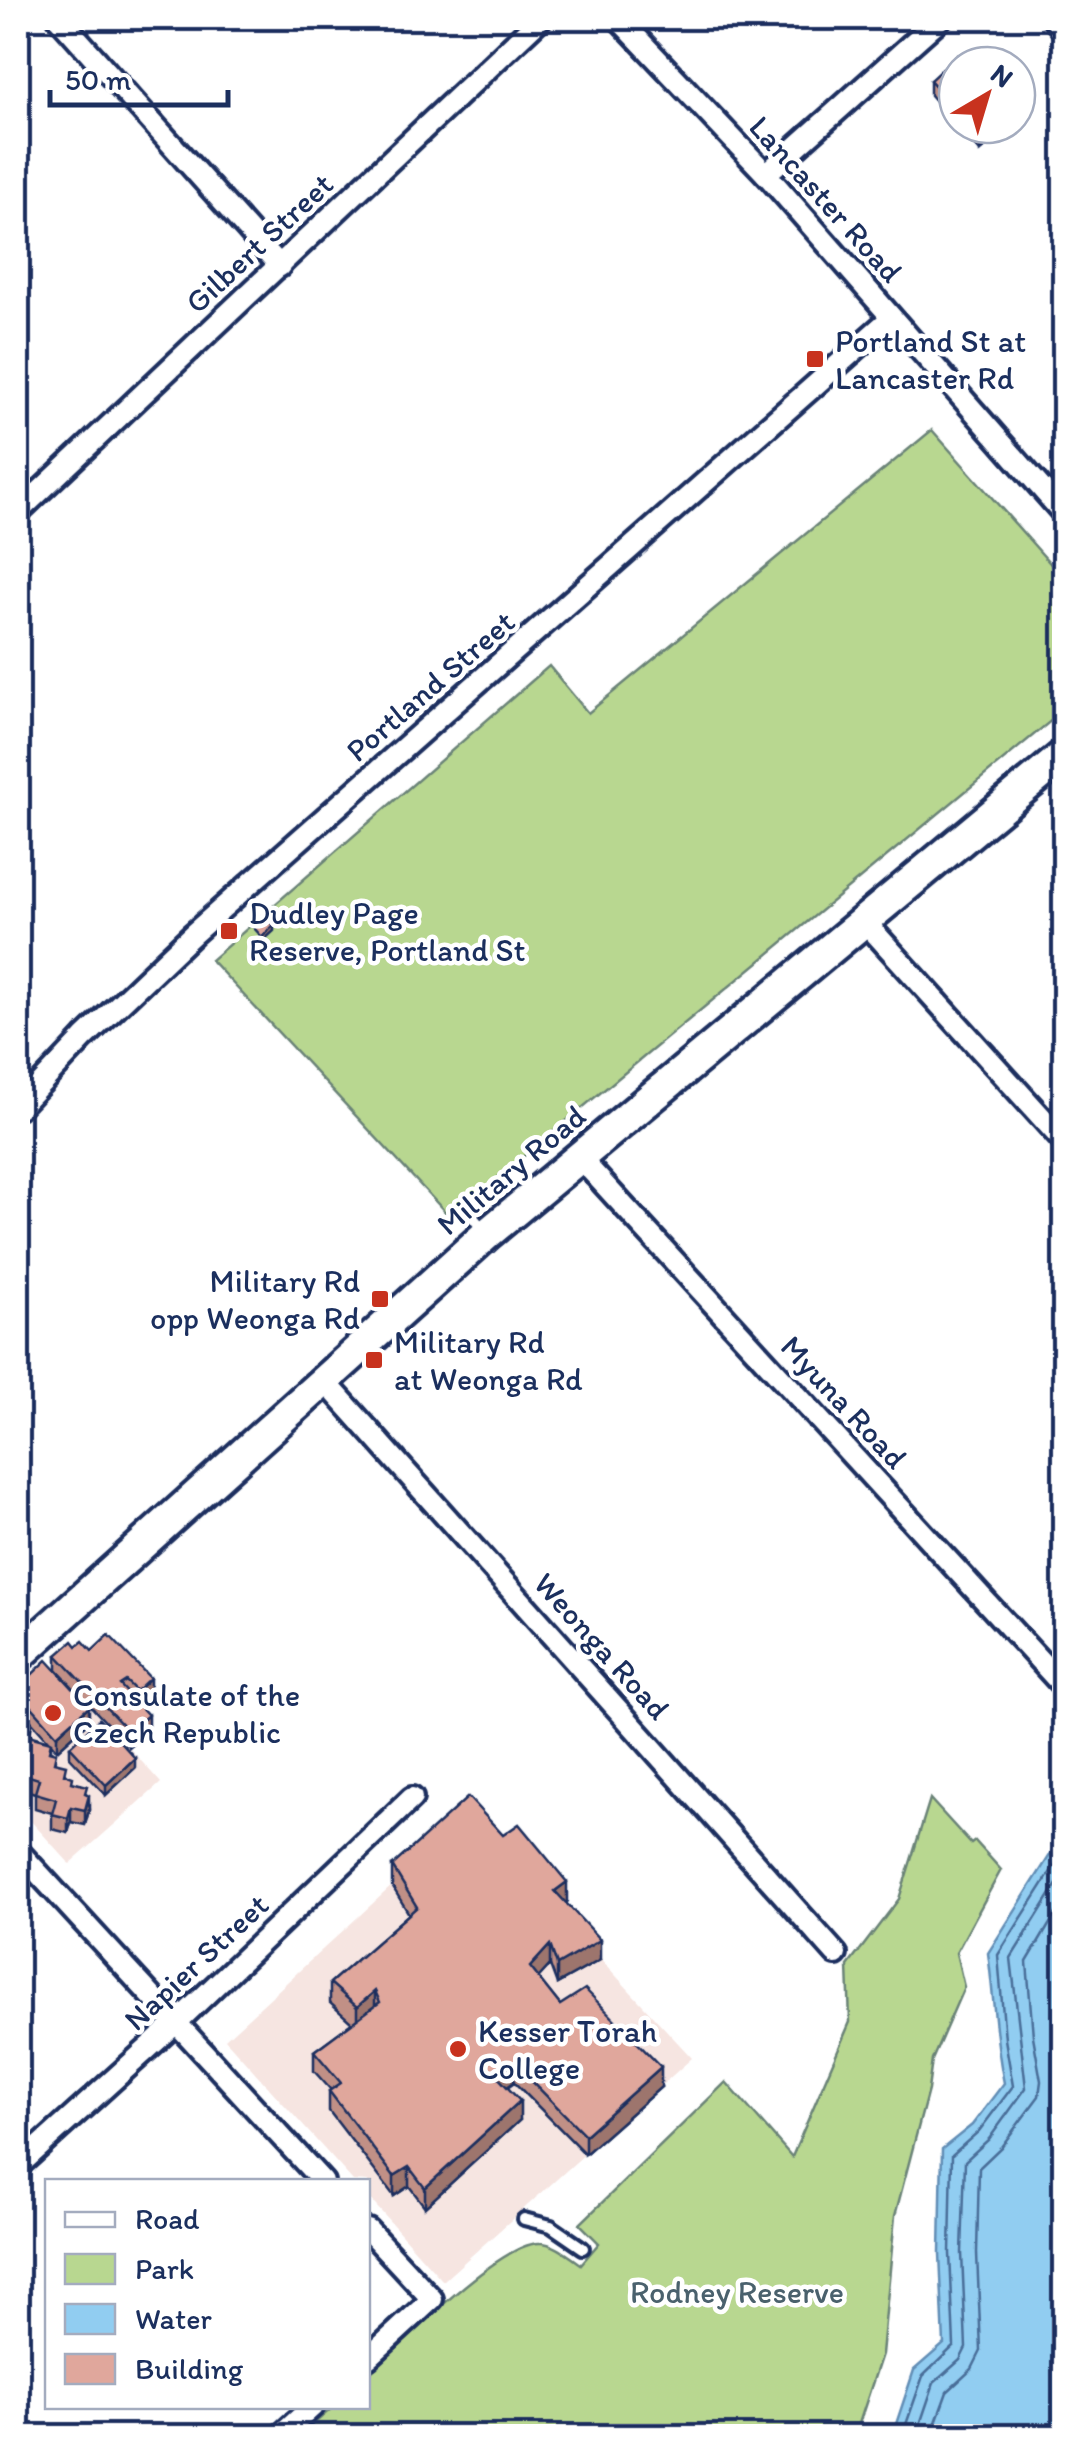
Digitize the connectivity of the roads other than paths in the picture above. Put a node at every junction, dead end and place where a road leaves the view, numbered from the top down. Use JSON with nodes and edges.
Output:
{"nodes":[{"id":1,"x":58,"y":18,"type":"edge"},
{"id":2,"x":541,"y":18,"type":"edge"},
{"id":3,"x":618,"y":18,"type":"edge"},
{"id":4,"x":941,"y":18,"type":"edge"},
{"id":5,"x":1053,"y":18,"type":"edge"},
{"id":6,"x":1064,"y":30,"type":"edge"},
{"id":7,"x":766,"y":174,"type":"junction"},
{"id":8,"x":280,"y":266,"type":"junction"},
{"id":9,"x":891,"y":318,"type":"junction"},
{"id":10,"x":18,"y":512,"type":"edge"},
{"id":11,"x":1064,"y":514,"type":"edge"},
{"id":12,"x":1064,"y":755,"type":"edge"},
{"id":13,"x":865,"y":922,"type":"junction"},
{"id":14,"x":18,"y":1108,"type":"edge"},
{"id":15,"x":1064,"y":1142,"type":"edge"},
{"id":16,"x":579,"y":1157,"type":"junction"},
{"id":17,"x":467,"y":1210,"type":"dead end"},
{"id":18,"x":486,"y":1234,"type":"junction"},
{"id":19,"x":323,"y":1379,"type":"junction"},
{"id":20,"x":18,"y":1656,"type":"edge"},
{"id":21,"x":1064,"y":1687,"type":"edge"},
{"id":22,"x":412,"y":1798,"type":"dead end"},
{"id":23,"x":18,"y":1851,"type":"edge"},
{"id":24,"x":836,"y":1954,"type":"dead end"},
{"id":25,"x":176,"y":2023,"type":"junction"},
{"id":26,"x":18,"y":2166,"type":"edge"},
{"id":27,"x":320,"y":2179,"type":"edge"},
{"id":28,"x":524,"y":2219,"type":"dead end"},
{"id":29,"x":370,"y":2232,"type":"edge"},
{"id":30,"x":582,"y":2248,"type":"dead end"},
{"id":31,"x":370,"y":2356,"type":"edge"},
{"id":32,"x":311,"y":2409,"type":"edge"},
{"id":33,"x":280,"y":2436,"type":"edge"}],
"edges":[{"from":1,"to":8,"type":"street"},
{"from":2,"to":8,"type":"street","name":"Gilbert Street"},
{"from":3,"to":7,"type":"street","name":"Lancaster Road"},
{"from":4,"to":7,"type":"street"},
{"from":5,"to":6,"type":"street"},
{"from":7,"to":9,"type":"street","name":"Lancaster Road"},
{"from":8,"to":10,"type":"street","name":"Gilbert Street"},
{"from":9,"to":11,"type":"street","name":"Lancaster Road"},
{"from":9,"to":14,"type":"street","name":"Portland Street"},
{"from":12,"to":13,"type":"street","name":"Military Road"},
{"from":13,"to":15,"type":"street"},
{"from":13,"to":16,"type":"street","name":"Military Road"},
{"from":16,"to":18,"type":"street","name":"Military Road"},
{"from":16,"to":21,"type":"street","name":"Myuna Road"},
{"from":17,"to":18,"type":"lane"},
{"from":18,"to":19,"type":"street","name":"Military Road"},
{"from":19,"to":20,"type":"street","name":"Military Road"},
{"from":19,"to":24,"type":"street","name":"Weonga Road"},
{"from":22,"to":25,"type":"street","name":"Napier Street"},
{"from":23,"to":25,"type":"street"},
{"from":25,"to":26,"type":"street","name":"Napier Street"},
{"from":25,"to":27,"type":"street"},
{"from":28,"to":30,"type":"lane"},
{"from":29,"to":31,"type":"street"},
{"from":32,"to":33,"type":"street"}]}
